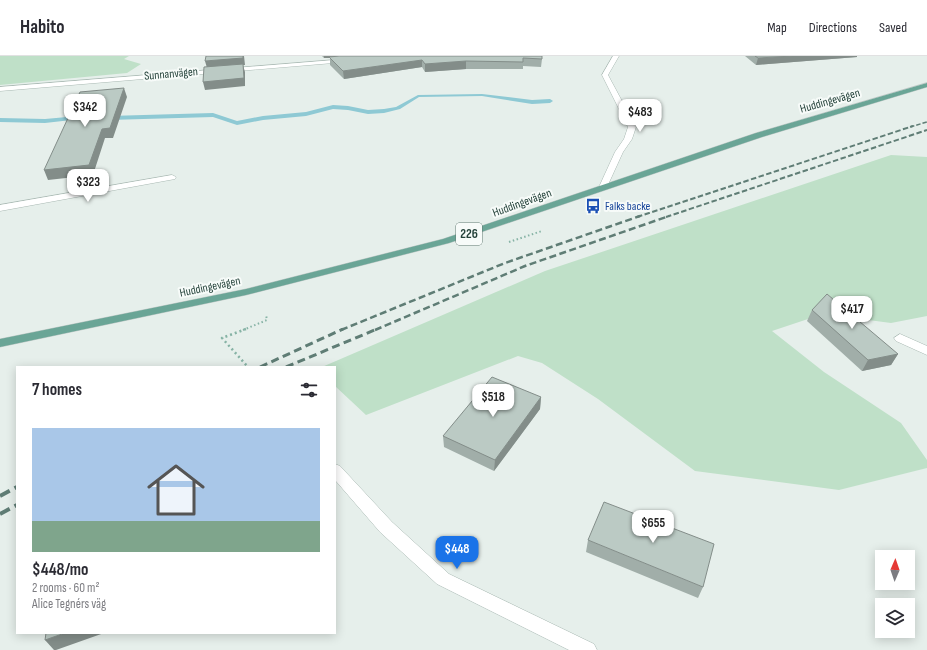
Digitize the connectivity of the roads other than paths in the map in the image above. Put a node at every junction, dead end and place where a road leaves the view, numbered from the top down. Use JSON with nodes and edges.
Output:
{"nodes":[{"id":1,"x":616,"y":56,"type":"edge"},
{"id":2,"x":352,"y":59,"type":"edge"},
{"id":3,"x":927,"y":85,"type":"edge"},
{"id":4,"x":0,"y":89,"type":"edge"},
{"id":5,"x":172,"y":177,"type":"dead end"},
{"id":6,"x":603,"y":187,"type":"junction"},
{"id":7,"x":0,"y":208,"type":"edge"},
{"id":8,"x":900,"y":338,"type":"dead end"},
{"id":9,"x":0,"y":343,"type":"edge"},
{"id":10,"x":927,"y":350,"type":"edge"},
{"id":11,"x":336,"y":471,"type":"edge"},
{"id":12,"x":588,"y":650,"type":"edge"}],
"edges":[{"from":1,"to":6,"type":"street"},
{"from":2,"to":4,"type":"street","name":"Sunnanvägen"},
{"from":3,"to":6,"type":"main road","name":"Huddingevägen","number":"226"},
{"from":5,"to":7,"type":"street"},
{"from":6,"to":9,"type":"main road","name":"Huddingevägen","number":"226"},
{"from":8,"to":10,"type":"street"},
{"from":11,"to":12,"type":"street"}]}
